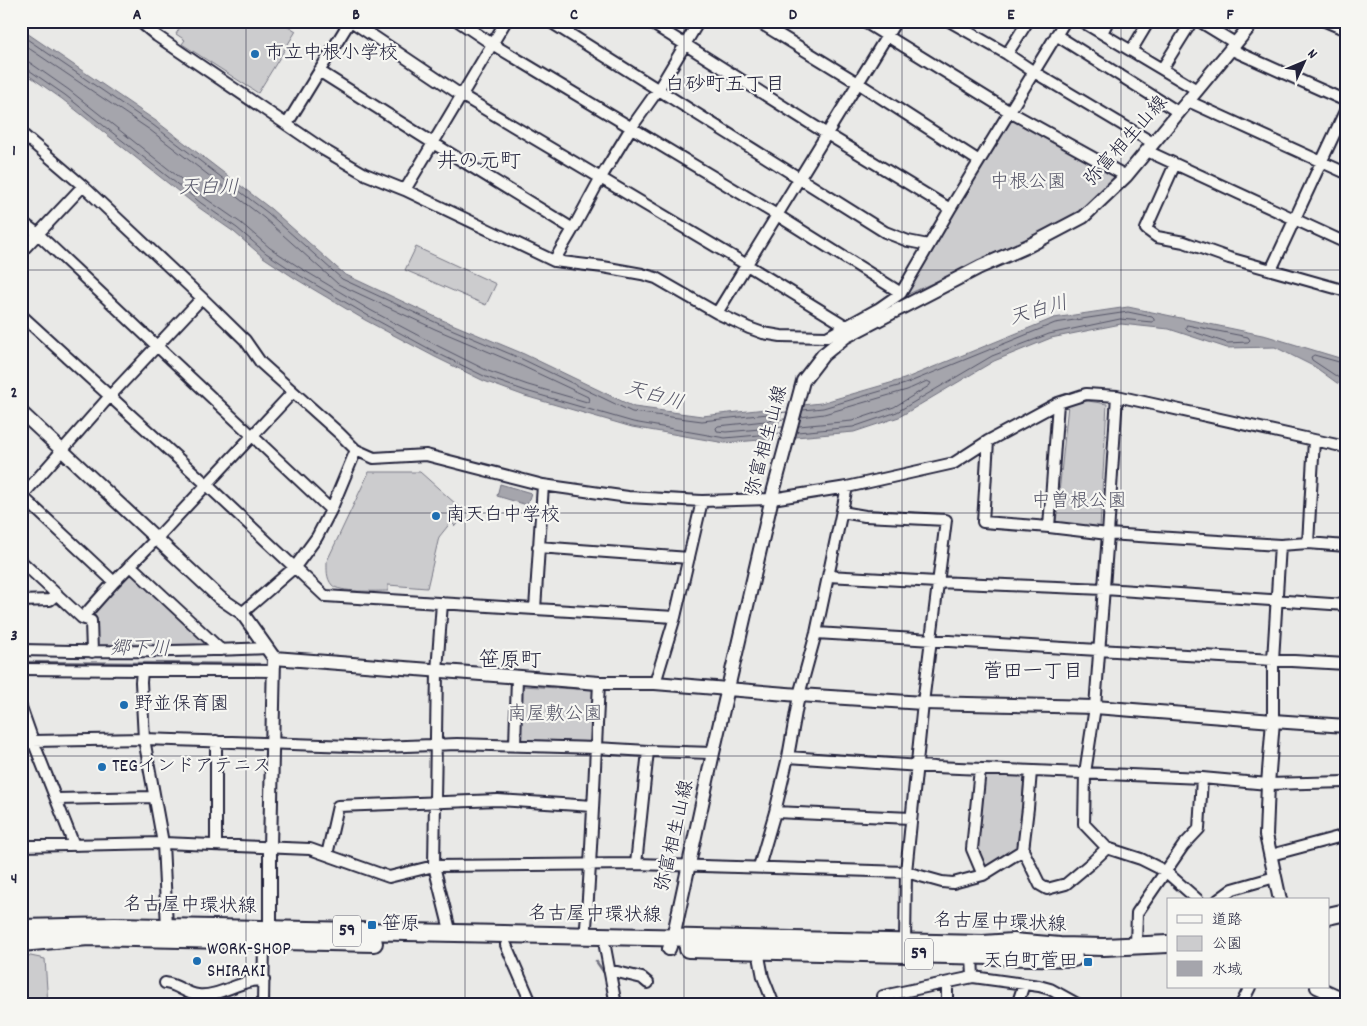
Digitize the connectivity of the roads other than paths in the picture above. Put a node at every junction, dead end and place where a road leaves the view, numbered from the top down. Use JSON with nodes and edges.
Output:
{"nodes":[{"id":1,"x":139,"y":21,"type":"edge"},
{"id":2,"x":350,"y":21,"type":"edge"},
{"id":3,"x":458,"y":21,"type":"edge"},
{"id":4,"x":506,"y":21,"type":"edge"},
{"id":5,"x":549,"y":21,"type":"edge"},
{"id":6,"x":648,"y":21,"type":"edge"},
{"id":7,"x":699,"y":21,"type":"edge"},
{"id":8,"x":757,"y":21,"type":"edge"},
{"id":9,"x":862,"y":21,"type":"edge"},
{"id":10,"x":896,"y":21,"type":"edge"},
{"id":11,"x":949,"y":21,"type":"edge"},
{"id":12,"x":1028,"y":21,"type":"edge"},
{"id":13,"x":1065,"y":21,"type":"edge"},
{"id":14,"x":1081,"y":21,"type":"edge"},
{"id":15,"x":1108,"y":21,"type":"edge"},
{"id":16,"x":1149,"y":21,"type":"edge"},
{"id":17,"x":1192,"y":21,"type":"edge"},
{"id":18,"x":1199,"y":21,"type":"edge"},
{"id":19,"x":1254,"y":21,"type":"edge"},
{"id":20,"x":1324,"y":21,"type":"edge"},
{"id":21,"x":1346,"y":30,"type":"edge"},
{"id":22,"x":1102,"y":33,"type":"junction"},
{"id":23,"x":1056,"y":35,"type":"junction"},
{"id":24,"x":887,"y":36,"type":"junction"},
{"id":25,"x":492,"y":44,"type":"junction"},
{"id":26,"x":685,"y":45,"type":"junction"},
{"id":27,"x":1233,"y":46,"type":"junction"},
{"id":28,"x":1131,"y":51,"type":"junction"},
{"id":29,"x":1008,"y":54,"type":"junction"},
{"id":30,"x":1162,"y":69,"type":"junction"},
{"id":31,"x":319,"y":71,"type":"junction"},
{"id":32,"x":1034,"y":72,"type":"junction"},
{"id":33,"x":858,"y":84,"type":"junction"},
{"id":34,"x":658,"y":90,"type":"junction"},
{"id":35,"x":1197,"y":90,"type":"junction"},
{"id":36,"x":461,"y":96,"type":"junction"},
{"id":37,"x":1188,"y":101,"type":"junction"},
{"id":38,"x":1346,"y":101,"type":"edge"},
{"id":39,"x":1346,"y":109,"type":"edge"},
{"id":40,"x":1010,"y":112,"type":"junction"},
{"id":41,"x":1178,"y":112,"type":"junction"},
{"id":42,"x":287,"y":124,"type":"junction"},
{"id":43,"x":631,"y":128,"type":"junction"},
{"id":44,"x":21,"y":133,"type":"edge"},
{"id":45,"x":827,"y":134,"type":"junction"},
{"id":46,"x":433,"y":143,"type":"junction"},
{"id":47,"x":1150,"y":147,"type":"junction"},
{"id":48,"x":979,"y":161,"type":"junction"},
{"id":49,"x":1322,"y":162,"type":"junction"},
{"id":50,"x":1175,"y":164,"type":"junction"},
{"id":51,"x":1346,"y":173,"type":"edge"},
{"id":52,"x":1126,"y":176,"type":"junction"},
{"id":53,"x":600,"y":178,"type":"junction"},
{"id":54,"x":800,"y":178,"type":"junction"},
{"id":55,"x":83,"y":186,"type":"junction"},
{"id":56,"x":404,"y":190,"type":"junction"},
{"id":57,"x":950,"y":209,"type":"junction"},
{"id":58,"x":777,"y":215,"type":"junction"},
{"id":59,"x":1294,"y":220,"type":"junction"},
{"id":60,"x":21,"y":222,"type":"edge"},
{"id":61,"x":573,"y":229,"type":"junction"},
{"id":62,"x":38,"y":234,"type":"junction"},
{"id":63,"x":1346,"y":243,"type":"edge"},
{"id":64,"x":928,"y":245,"type":"junction"},
{"id":65,"x":21,"y":252,"type":"edge"},
{"id":66,"x":554,"y":261,"type":"junction"},
{"id":67,"x":746,"y":264,"type":"junction"},
{"id":68,"x":1271,"y":270,"type":"junction"},
{"id":69,"x":1346,"y":291,"type":"edge"},
{"id":70,"x":901,"y":293,"type":"junction"},
{"id":71,"x":202,"y":298,"type":"junction"},
{"id":72,"x":717,"y":313,"type":"junction"},
{"id":73,"x":21,"y":316,"type":"edge"},
{"id":74,"x":846,"y":326,"type":"junction"},
{"id":75,"x":156,"y":346,"type":"junction"},
{"id":76,"x":293,"y":392,"type":"junction"},
{"id":77,"x":110,"y":396,"type":"junction"},
{"id":78,"x":1117,"y":396,"type":"junction"},
{"id":79,"x":1058,"y":402,"type":"junction"},
{"id":80,"x":21,"y":412,"type":"edge"},
{"id":81,"x":252,"y":436,"type":"junction"},
{"id":82,"x":1314,"y":440,"type":"junction"},
{"id":83,"x":988,"y":441,"type":"junction"},
{"id":84,"x":1346,"y":447,"type":"edge"},
{"id":85,"x":356,"y":450,"type":"junction"},
{"id":86,"x":62,"y":451,"type":"junction"},
{"id":87,"x":206,"y":484,"type":"junction"},
{"id":88,"x":542,"y":485,"type":"junction"},
{"id":89,"x":847,"y":487,"type":"junction"},
{"id":90,"x":773,"y":494,"type":"junction"},
{"id":91,"x":22,"y":495,"type":"edge"},
{"id":92,"x":702,"y":501,"type":"junction"},
{"id":93,"x":331,"y":510,"type":"junction"},
{"id":94,"x":842,"y":512,"type":"junction"},
{"id":95,"x":1049,"y":527,"type":"junction"},
{"id":96,"x":1108,"y":534,"type":"junction"},
{"id":97,"x":157,"y":538,"type":"junction"},
{"id":98,"x":1308,"y":543,"type":"junction"},
{"id":99,"x":1280,"y":544,"type":"junction"},
{"id":100,"x":1346,"y":546,"type":"edge"},
{"id":101,"x":538,"y":547,"type":"junction"},
{"id":102,"x":689,"y":558,"type":"junction"},
{"id":103,"x":21,"y":561,"type":"edge"},
{"id":104,"x":130,"y":565,"type":"junction"},
{"id":105,"x":295,"y":567,"type":"junction"},
{"id":106,"x":828,"y":576,"type":"junction"},
{"id":107,"x":114,"y":582,"type":"junction"},
{"id":108,"x":937,"y":582,"type":"junction"},
{"id":109,"x":1104,"y":589,"type":"junction"},
{"id":110,"x":56,"y":594,"type":"junction"},
{"id":111,"x":1277,"y":600,"type":"junction"},
{"id":112,"x":21,"y":601,"type":"edge"},
{"id":113,"x":442,"y":603,"type":"junction"},
{"id":114,"x":1346,"y":604,"type":"edge"},
{"id":115,"x":535,"y":609,"type":"junction"},
{"id":116,"x":242,"y":613,"type":"junction"},
{"id":117,"x":675,"y":617,"type":"junction"},
{"id":118,"x":82,"y":618,"type":"junction"},
{"id":119,"x":816,"y":633,"type":"junction"},
{"id":120,"x":930,"y":640,"type":"junction"},
{"id":121,"x":21,"y":650,"type":"edge"},
{"id":122,"x":221,"y":650,"type":"junction"},
{"id":123,"x":1098,"y":650,"type":"junction"},
{"id":124,"x":92,"y":652,"type":"junction"},
{"id":125,"x":271,"y":659,"type":"junction"},
{"id":126,"x":1273,"y":660,"type":"junction"},
{"id":127,"x":1346,"y":664,"type":"edge"},
{"id":128,"x":21,"y":669,"type":"edge"},
{"id":129,"x":142,"y":670,"type":"junction"},
{"id":130,"x":437,"y":671,"type":"junction"},
{"id":131,"x":517,"y":677,"type":"junction"},
{"id":132,"x":599,"y":683,"type":"junction"},
{"id":133,"x":654,"y":684,"type":"junction"},
{"id":134,"x":728,"y":689,"type":"junction"},
{"id":135,"x":799,"y":695,"type":"junction"},
{"id":136,"x":923,"y":703,"type":"junction"},
{"id":137,"x":21,"y":707,"type":"edge"},
{"id":138,"x":1094,"y":707,"type":"junction"},
{"id":139,"x":1272,"y":721,"type":"junction"},
{"id":140,"x":1346,"y":726,"type":"edge"},
{"id":141,"x":144,"y":739,"type":"junction"},
{"id":142,"x":33,"y":741,"type":"junction"},
{"id":143,"x":216,"y":741,"type":"junction"},
{"id":144,"x":272,"y":743,"type":"junction"},
{"id":145,"x":21,"y":745,"type":"edge"},
{"id":146,"x":435,"y":745,"type":"junction"},
{"id":147,"x":515,"y":746,"type":"junction"},
{"id":148,"x":596,"y":748,"type":"junction"},
{"id":149,"x":648,"y":752,"type":"junction"},
{"id":150,"x":713,"y":754,"type":"junction"},
{"id":151,"x":788,"y":757,"type":"junction"},
{"id":152,"x":917,"y":766,"type":"junction"},
{"id":153,"x":980,"y":769,"type":"junction"},
{"id":154,"x":1030,"y":771,"type":"junction"},
{"id":155,"x":1085,"y":773,"type":"junction"},
{"id":156,"x":1202,"y":778,"type":"junction"},
{"id":157,"x":1346,"y":782,"type":"edge"},
{"id":158,"x":1268,"y":784,"type":"junction"},
{"id":159,"x":154,"y":797,"type":"junction"},
{"id":160,"x":56,"y":799,"type":"junction"},
{"id":161,"x":435,"y":803,"type":"junction"},
{"id":162,"x":593,"y":806,"type":"junction"},
{"id":163,"x":775,"y":812,"type":"junction"},
{"id":164,"x":911,"y":818,"type":"junction"},
{"id":165,"x":1346,"y":836,"type":"edge"},
{"id":166,"x":163,"y":843,"type":"junction"},
{"id":167,"x":74,"y":845,"type":"junction"},
{"id":168,"x":21,"y":846,"type":"edge"},
{"id":169,"x":216,"y":846,"type":"junction"},
{"id":170,"x":270,"y":848,"type":"junction"},
{"id":171,"x":1107,"y":848,"type":"junction"},
{"id":172,"x":1023,"y":850,"type":"junction"},
{"id":173,"x":327,"y":855,"type":"junction"},
{"id":174,"x":1271,"y":855,"type":"junction"},
{"id":175,"x":591,"y":864,"type":"junction"},
{"id":176,"x":636,"y":864,"type":"junction"},
{"id":177,"x":689,"y":865,"type":"junction"},
{"id":178,"x":434,"y":866,"type":"junction"},
{"id":179,"x":759,"y":868,"type":"junction"},
{"id":180,"x":1165,"y":871,"type":"junction"},
{"id":181,"x":906,"y":872,"type":"junction"},
{"id":182,"x":983,"y":875,"type":"junction"},
{"id":183,"x":1275,"y":877,"type":"junction"},
{"id":184,"x":1196,"y":898,"type":"edge"},
{"id":185,"x":1221,"y":898,"type":"edge"},
{"id":186,"x":1280,"y":898,"type":"edge"},
{"id":187,"x":1346,"y":912,"type":"edge"},
{"id":188,"x":1330,"y":916,"type":"edge"},
{"id":189,"x":1346,"y":922,"type":"edge"},
{"id":190,"x":1330,"y":926,"type":"edge"},
{"id":191,"x":166,"y":927,"type":"junction"},
{"id":192,"x":21,"y":928,"type":"edge"},
{"id":193,"x":451,"y":934,"type":"junction"},
{"id":194,"x":267,"y":935,"type":"junction"},
{"id":195,"x":584,"y":936,"type":"junction"},
{"id":196,"x":905,"y":942,"type":"junction"},
{"id":197,"x":21,"y":943,"type":"edge"},
{"id":198,"x":671,"y":943,"type":"junction"},
{"id":199,"x":506,"y":944,"type":"junction"},
{"id":200,"x":1167,"y":944,"type":"edge"},
{"id":201,"x":1136,"y":946,"type":"junction"},
{"id":202,"x":605,"y":947,"type":"junction"},
{"id":203,"x":758,"y":951,"type":"junction"},
{"id":204,"x":972,"y":954,"type":"junction"},
{"id":205,"x":1167,"y":955,"type":"edge"},
{"id":206,"x":609,"y":970,"type":"junction"},
{"id":207,"x":973,"y":977,"type":"junction"},
{"id":208,"x":264,"y":980,"type":"junction"},
{"id":209,"x":165,"y":983,"type":"dead end"},
{"id":210,"x":648,"y":983,"type":"dead end"},
{"id":211,"x":947,"y":983,"type":"junction"},
{"id":212,"x":1024,"y":984,"type":"junction"},
{"id":213,"x":1250,"y":988,"type":"edge"},
{"id":214,"x":1322,"y":989,"type":"edge"},
{"id":215,"x":1346,"y":1000,"type":"edge"},
{"id":216,"x":263,"y":1005,"type":"edge"},
{"id":217,"x":532,"y":1005,"type":"edge"},
{"id":218,"x":616,"y":1005,"type":"edge"},
{"id":219,"x":774,"y":1005,"type":"edge"},
{"id":220,"x":884,"y":1005,"type":"edge"},
{"id":221,"x":946,"y":1005,"type":"edge"},
{"id":222,"x":1017,"y":1005,"type":"edge"},
{"id":223,"x":1080,"y":1005,"type":"edge"},
{"id":224,"x":1241,"y":1005,"type":"edge"},
{"id":225,"x":1323,"y":1005,"type":"edge"}],
"edges":[{"from":1,"to":42,"type":"street"},
{"from":2,"to":31,"type":"street"},
{"from":2,"to":36,"type":"street"},
{"from":3,"to":25,"type":"street"},
{"from":4,"to":25,"type":"street"},
{"from":5,"to":34,"type":"street"},
{"from":6,"to":26,"type":"street"},
{"from":7,"to":26,"type":"street"},
{"from":8,"to":33,"type":"street"},
{"from":9,"to":24,"type":"street"},
{"from":10,"to":24,"type":"street"},
{"from":11,"to":29,"type":"street"},
{"from":12,"to":29,"type":"street"},
{"from":13,"to":23,"type":"street"},
{"from":14,"to":22,"type":"street"},
{"from":15,"to":22,"type":"street"},
{"from":16,"to":28,"type":"street"},
{"from":17,"to":30,"type":"street"},
{"from":18,"to":27,"type":"street"},
{"from":19,"to":27,"type":"street","name":"弥富相生山線"},
{"from":20,"to":21,"type":"street"},
{"from":22,"to":28,"type":"street"},
{"from":23,"to":32,"type":"street"},
{"from":23,"to":41,"type":"street"},
{"from":24,"to":33,"type":"street"},
{"from":24,"to":40,"type":"street"},
{"from":25,"to":36,"type":"street"},
{"from":25,"to":43,"type":"street"},
{"from":26,"to":34,"type":"street"},
{"from":26,"to":45,"type":"street"},
{"from":27,"to":35,"type":"street","name":"弥富相生山線"},
{"from":27,"to":38,"type":"street"},
{"from":28,"to":30,"type":"street"},
{"from":29,"to":32,"type":"street"},
{"from":30,"to":35,"type":"street"},
{"from":31,"to":42,"type":"street"},
{"from":31,"to":46,"type":"street"},
{"from":32,"to":40,"type":"street"},
{"from":32,"to":47,"type":"street"},
{"from":33,"to":45,"type":"street"},
{"from":33,"to":48,"type":"street"},
{"from":34,"to":43,"type":"street"},
{"from":34,"to":54,"type":"street"},
{"from":35,"to":37,"type":"street","name":"弥富相生山線"},
{"from":36,"to":46,"type":"street"},
{"from":36,"to":53,"type":"street"},
{"from":37,"to":41,"type":"street","name":"弥富相生山線"},
{"from":37,"to":49,"type":"street"},
{"from":39,"to":49,"type":"street"},
{"from":40,"to":48,"type":"street"},
{"from":40,"to":52,"type":"street"},
{"from":41,"to":47,"type":"street","name":"弥富相生山線"},
{"from":42,"to":56,"type":"street"},
{"from":43,"to":53,"type":"street"},
{"from":43,"to":58,"type":"street"},
{"from":44,"to":55,"type":"street"},
{"from":45,"to":54,"type":"street"},
{"from":45,"to":57,"type":"street"},
{"from":46,"to":56,"type":"street"},
{"from":46,"to":61,"type":"street"},
{"from":47,"to":50,"type":"street"},
{"from":47,"to":52,"type":"street","name":"弥富相生山線"},
{"from":48,"to":57,"type":"street"},
{"from":49,"to":51,"type":"street"},
{"from":49,"to":59,"type":"street"},
{"from":50,"to":59,"type":"street"},
{"from":50,"to":68,"type":"street"},
{"from":52,"to":90,"type":"street","name":"弥富相生山線"},
{"from":53,"to":61,"type":"street"},
{"from":53,"to":67,"type":"street"},
{"from":54,"to":58,"type":"street"},
{"from":54,"to":64,"type":"street"},
{"from":55,"to":62,"type":"street"},
{"from":55,"to":71,"type":"street"},
{"from":56,"to":66,"type":"street"},
{"from":57,"to":64,"type":"street"},
{"from":58,"to":67,"type":"street"},
{"from":58,"to":70,"type":"street"},
{"from":59,"to":63,"type":"street"},
{"from":59,"to":68,"type":"street"},
{"from":60,"to":62,"type":"street"},
{"from":61,"to":66,"type":"street"},
{"from":62,"to":65,"type":"street"},
{"from":62,"to":75,"type":"street"},
{"from":64,"to":70,"type":"street"},
{"from":66,"to":72,"type":"street"},
{"from":67,"to":72,"type":"street"},
{"from":67,"to":74,"type":"street"},
{"from":68,"to":69,"type":"street"},
{"from":70,"to":74,"type":"street"},
{"from":71,"to":75,"type":"street"},
{"from":71,"to":76,"type":"street"},
{"from":72,"to":74,"type":"street"},
{"from":73,"to":77,"type":"street"},
{"from":75,"to":77,"type":"street"},
{"from":75,"to":81,"type":"street"},
{"from":76,"to":81,"type":"street"},
{"from":76,"to":85,"type":"street"},
{"from":77,"to":86,"type":"street"},
{"from":77,"to":87,"type":"street"},
{"from":78,"to":79,"type":"street"},
{"from":78,"to":82,"type":"street"},
{"from":78,"to":96,"type":"street"},
{"from":79,"to":83,"type":"street"},
{"from":79,"to":95,"type":"street"},
{"from":80,"to":86,"type":"street"},
{"from":81,"to":87,"type":"street"},
{"from":81,"to":93,"type":"street"},
{"from":82,"to":84,"type":"street"},
{"from":82,"to":98,"type":"street"},
{"from":83,"to":89,"type":"street"},
{"from":83,"to":95,"type":"street"},
{"from":85,"to":88,"type":"street"},
{"from":85,"to":93,"type":"street"},
{"from":86,"to":91,"type":"street"},
{"from":86,"to":97,"type":"street"},
{"from":87,"to":97,"type":"street"},
{"from":87,"to":105,"type":"street"},
{"from":88,"to":92,"type":"street"},
{"from":88,"to":101,"type":"street"},
{"from":89,"to":90,"type":"street"},
{"from":89,"to":94,"type":"street"},
{"from":90,"to":92,"type":"street"},
{"from":90,"to":134,"type":"street","name":"弥富相生山線"},
{"from":91,"to":107,"type":"street"},
{"from":92,"to":102,"type":"street"},
{"from":93,"to":105,"type":"street"},
{"from":94,"to":106,"type":"street"},
{"from":94,"to":108,"type":"street"},
{"from":95,"to":96,"type":"street"},
{"from":96,"to":99,"type":"street"},
{"from":96,"to":109,"type":"street"},
{"from":97,"to":104,"type":"street"},
{"from":97,"to":116,"type":"street"},
{"from":98,"to":99,"type":"street"},
{"from":98,"to":100,"type":"street"},
{"from":99,"to":111,"type":"street"},
{"from":101,"to":102,"type":"street"},
{"from":101,"to":115,"type":"street"},
{"from":102,"to":117,"type":"street"},
{"from":103,"to":110,"type":"street"},
{"from":104,"to":107,"type":"street"},
{"from":104,"to":122,"type":"street"},
{"from":105,"to":113,"type":"street"},
{"from":105,"to":116,"type":"street"},
{"from":106,"to":108,"type":"street"},
{"from":106,"to":119,"type":"street"},
{"from":107,"to":118,"type":"street"},
{"from":108,"to":109,"type":"street"},
{"from":108,"to":120,"type":"street"},
{"from":109,"to":111,"type":"street"},
{"from":109,"to":123,"type":"street"},
{"from":110,"to":112,"type":"street"},
{"from":110,"to":118,"type":"street"},
{"from":111,"to":114,"type":"street"},
{"from":111,"to":126,"type":"street"},
{"from":113,"to":115,"type":"street"},
{"from":113,"to":130,"type":"street"},
{"from":115,"to":117,"type":"street"},
{"from":116,"to":125,"type":"street"},
{"from":117,"to":133,"type":"street"},
{"from":118,"to":124,"type":"street"},
{"from":119,"to":120,"type":"street"},
{"from":119,"to":135,"type":"street"},
{"from":120,"to":123,"type":"street"},
{"from":120,"to":136,"type":"street"},
{"from":121,"to":124,"type":"street"},
{"from":122,"to":124,"type":"street"},
{"from":122,"to":125,"type":"street"},
{"from":123,"to":126,"type":"street"},
{"from":123,"to":138,"type":"street"},
{"from":125,"to":129,"type":"street"},
{"from":125,"to":130,"type":"street"},
{"from":125,"to":144,"type":"street"},
{"from":126,"to":127,"type":"street"},
{"from":126,"to":139,"type":"street"},
{"from":128,"to":129,"type":"street"},
{"from":129,"to":141,"type":"street"},
{"from":130,"to":131,"type":"street"},
{"from":130,"to":146,"type":"street"},
{"from":131,"to":132,"type":"street"},
{"from":131,"to":147,"type":"street"},
{"from":132,"to":133,"type":"street"},
{"from":132,"to":148,"type":"street"},
{"from":133,"to":134,"type":"street"},
{"from":134,"to":135,"type":"street"},
{"from":134,"to":150,"type":"street","name":"弥富相生山線"},
{"from":135,"to":136,"type":"street"},
{"from":135,"to":151,"type":"street"},
{"from":136,"to":138,"type":"street"},
{"from":136,"to":152,"type":"street"},
{"from":137,"to":142,"type":"street"},
{"from":138,"to":139,"type":"street"},
{"from":138,"to":155,"type":"street"},
{"from":139,"to":140,"type":"street"},
{"from":139,"to":158,"type":"street"},
{"from":141,"to":142,"type":"street"},
{"from":141,"to":143,"type":"street"},
{"from":141,"to":159,"type":"street"},
{"from":142,"to":145,"type":"street"},
{"from":142,"to":160,"type":"street"},
{"from":143,"to":144,"type":"street"},
{"from":143,"to":169,"type":"street"},
{"from":144,"to":146,"type":"street"},
{"from":144,"to":170,"type":"street"},
{"from":146,"to":147,"type":"street"},
{"from":146,"to":161,"type":"street"},
{"from":147,"to":148,"type":"street"},
{"from":148,"to":149,"type":"street"},
{"from":148,"to":162,"type":"street"},
{"from":149,"to":150,"type":"street"},
{"from":149,"to":176,"type":"street"},
{"from":150,"to":177,"type":"street","name":"弥富相生山線"},
{"from":151,"to":152,"type":"street"},
{"from":151,"to":163,"type":"street"},
{"from":152,"to":153,"type":"street"},
{"from":152,"to":164,"type":"street"},
{"from":153,"to":154,"type":"street"},
{"from":153,"to":182,"type":"street"},
{"from":154,"to":155,"type":"street"},
{"from":154,"to":172,"type":"street"},
{"from":155,"to":156,"type":"street"},
{"from":155,"to":171,"type":"street"},
{"from":156,"to":158,"type":"street"},
{"from":156,"to":180,"type":"street"},
{"from":157,"to":158,"type":"street"},
{"from":158,"to":174,"type":"street"},
{"from":159,"to":160,"type":"street"},
{"from":159,"to":166,"type":"street"},
{"from":160,"to":167,"type":"street"},
{"from":161,"to":162,"type":"street"},
{"from":161,"to":173,"type":"street"},
{"from":161,"to":178,"type":"street"},
{"from":162,"to":175,"type":"street"},
{"from":163,"to":164,"type":"street"},
{"from":163,"to":179,"type":"street"},
{"from":164,"to":181,"type":"street"},
{"from":165,"to":174,"type":"street"},
{"from":166,"to":167,"type":"street"},
{"from":166,"to":169,"type":"street"},
{"from":166,"to":191,"type":"street"},
{"from":167,"to":168,"type":"street"},
{"from":169,"to":170,"type":"street"},
{"from":170,"to":173,"type":"street"},
{"from":170,"to":194,"type":"street"},
{"from":171,"to":172,"type":"street"},
{"from":171,"to":180,"type":"street"},
{"from":172,"to":182,"type":"street"},
{"from":173,"to":178,"type":"street"},
{"from":174,"to":183,"type":"street"},
{"from":175,"to":176,"type":"street"},
{"from":175,"to":178,"type":"street"},
{"from":175,"to":195,"type":"street"},
{"from":176,"to":177,"type":"street"},
{"from":177,"to":179,"type":"street"},
{"from":177,"to":198,"type":"street","name":"弥富相生山線"},
{"from":178,"to":193,"type":"street"},
{"from":179,"to":181,"type":"street"},
{"from":180,"to":184,"type":"street"},
{"from":180,"to":201,"type":"street"},
{"from":181,"to":182,"type":"street"},
{"from":181,"to":196,"type":"street"},
{"from":183,"to":185,"type":"street"},
{"from":183,"to":186,"type":"street"},
{"from":187,"to":188,"type":"main road"},
{"from":189,"to":190,"type":"main road"},
{"from":191,"to":192,"type":"main road","name":"名古屋中環状線","number":"59"},
{"from":191,"to":194,"type":"main road","name":"名古屋中環状線","number":"59"},
{"from":193,"to":194,"type":"main road","name":"名古屋中環状線","number":"59"},
{"from":193,"to":195,"type":"main road","name":"名古屋中環状線","number":"59"},
{"from":194,"to":197,"type":"main road","name":"名古屋中環状線","number":"59"},
{"from":194,"to":199,"type":"main road","name":"名古屋中環状線","number":"59"},
{"from":194,"to":208,"type":"street"},
{"from":195,"to":198,"type":"main road","name":"名古屋中環状線","number":"59"},
{"from":196,"to":198,"type":"main road","name":"名古屋中環状線","number":"59"},
{"from":196,"to":201,"type":"main road","name":"名古屋中環状線","number":"59"},
{"from":198,"to":202,"type":"main road","name":"名古屋中環状線","number":"59"},
{"from":198,"to":203,"type":"main road","name":"名古屋中環状線","number":"59"},
{"from":199,"to":202,"type":"main road","name":"名古屋中環状線","number":"59"},
{"from":199,"to":217,"type":"street"},
{"from":200,"to":201,"type":"main road","name":"名古屋中環状線","number":"59"},
{"from":202,"to":206,"type":"street"},
{"from":203,"to":204,"type":"main road","name":"名古屋中環状線","number":"59"},
{"from":203,"to":219,"type":"street"},
{"from":204,"to":205,"type":"main road","name":"名古屋中環状線","number":"59"},
{"from":204,"to":207,"type":"street"},
{"from":206,"to":210,"type":"street"},
{"from":206,"to":218,"type":"street"},
{"from":207,"to":211,"type":"street"},
{"from":207,"to":212,"type":"street"},
{"from":208,"to":209,"type":"street"},
{"from":208,"to":216,"type":"street"},
{"from":211,"to":220,"type":"street"},
{"from":211,"to":221,"type":"street"},
{"from":212,"to":222,"type":"street"},
{"from":212,"to":223,"type":"street"},
{"from":213,"to":224,"type":"street"},
{"from":214,"to":215,"type":"street"},
{"from":214,"to":225,"type":"street"}]}
